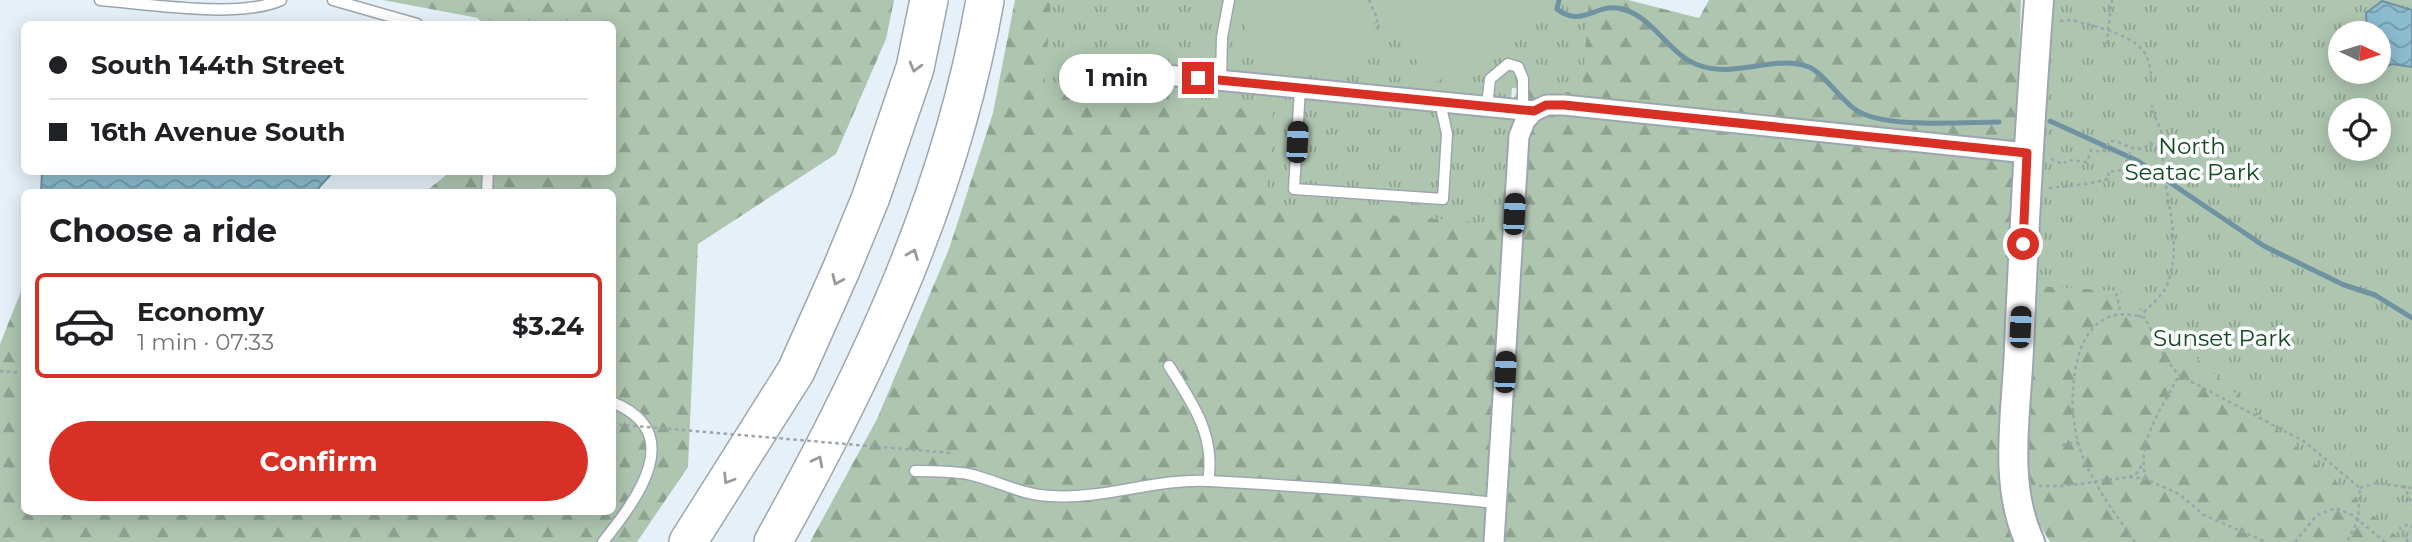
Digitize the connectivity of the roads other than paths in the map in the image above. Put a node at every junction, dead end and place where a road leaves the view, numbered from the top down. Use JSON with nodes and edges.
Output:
{"nodes":[{"id":1,"x":100,"y":0,"type":"edge"},
{"id":2,"x":281,"y":0,"type":"edge"},
{"id":3,"x":333,"y":0,"type":"edge"},
{"id":4,"x":929,"y":0,"type":"edge"},
{"id":5,"x":985,"y":0,"type":"edge"},
{"id":6,"x":1229,"y":0,"type":"edge"},
{"id":7,"x":2038,"y":11,"type":"edge"},
{"id":8,"x":406,"y":21,"type":"edge"},
{"id":9,"x":1105,"y":69,"type":"dead end"},
{"id":10,"x":1221,"y":80,"type":"junction"},
{"id":11,"x":1300,"y":88,"type":"junction"},
{"id":12,"x":1440,"y":102,"type":"junction"},
{"id":13,"x":1487,"y":106,"type":"junction"},
{"id":14,"x":1528,"y":110,"type":"junction"},
{"id":15,"x":2027,"y":154,"type":"junction"},
{"id":16,"x":1169,"y":366,"type":"dead end"},
{"id":17,"x":616,"y":404,"type":"edge"},
{"id":18,"x":915,"y":471,"type":"dead end"},
{"id":19,"x":1208,"y":481,"type":"junction"},
{"id":20,"x":1496,"y":503,"type":"junction"},
{"id":21,"x":2023,"y":535,"type":"edge"},
{"id":22,"x":603,"y":542,"type":"edge"},
{"id":23,"x":688,"y":542,"type":"edge"},
{"id":24,"x":773,"y":542,"type":"edge"},
{"id":25,"x":1494,"y":542,"type":"edge"}],
"edges":[{"from":1,"to":2,"type":"lane"},
{"from":3,"to":8,"type":"lane"},
{"from":4,"to":23,"type":"highway","one_way":true},
{"from":24,"to":5,"type":"highway","one_way":true},
{"from":6,"to":10,"type":"lane"},
{"from":7,"to":15,"type":"street"},
{"from":9,"to":10,"type":"street"},
{"from":10,"to":11,"type":"street"},
{"from":11,"to":12,"type":"street"},
{"from":11,"to":12,"type":"lane"},
{"from":12,"to":13,"type":"street"},
{"from":13,"to":14,"type":"street"},
{"from":13,"to":14,"type":"lane"},
{"from":14,"to":15,"type":"street"},
{"from":14,"to":20,"type":"street"},
{"from":15,"to":21,"type":"street"},
{"from":16,"to":19,"type":"lane"},
{"from":17,"to":22,"type":"lane"},
{"from":18,"to":19,"type":"lane"},
{"from":19,"to":20,"type":"lane"},
{"from":20,"to":25,"type":"street"}]}
